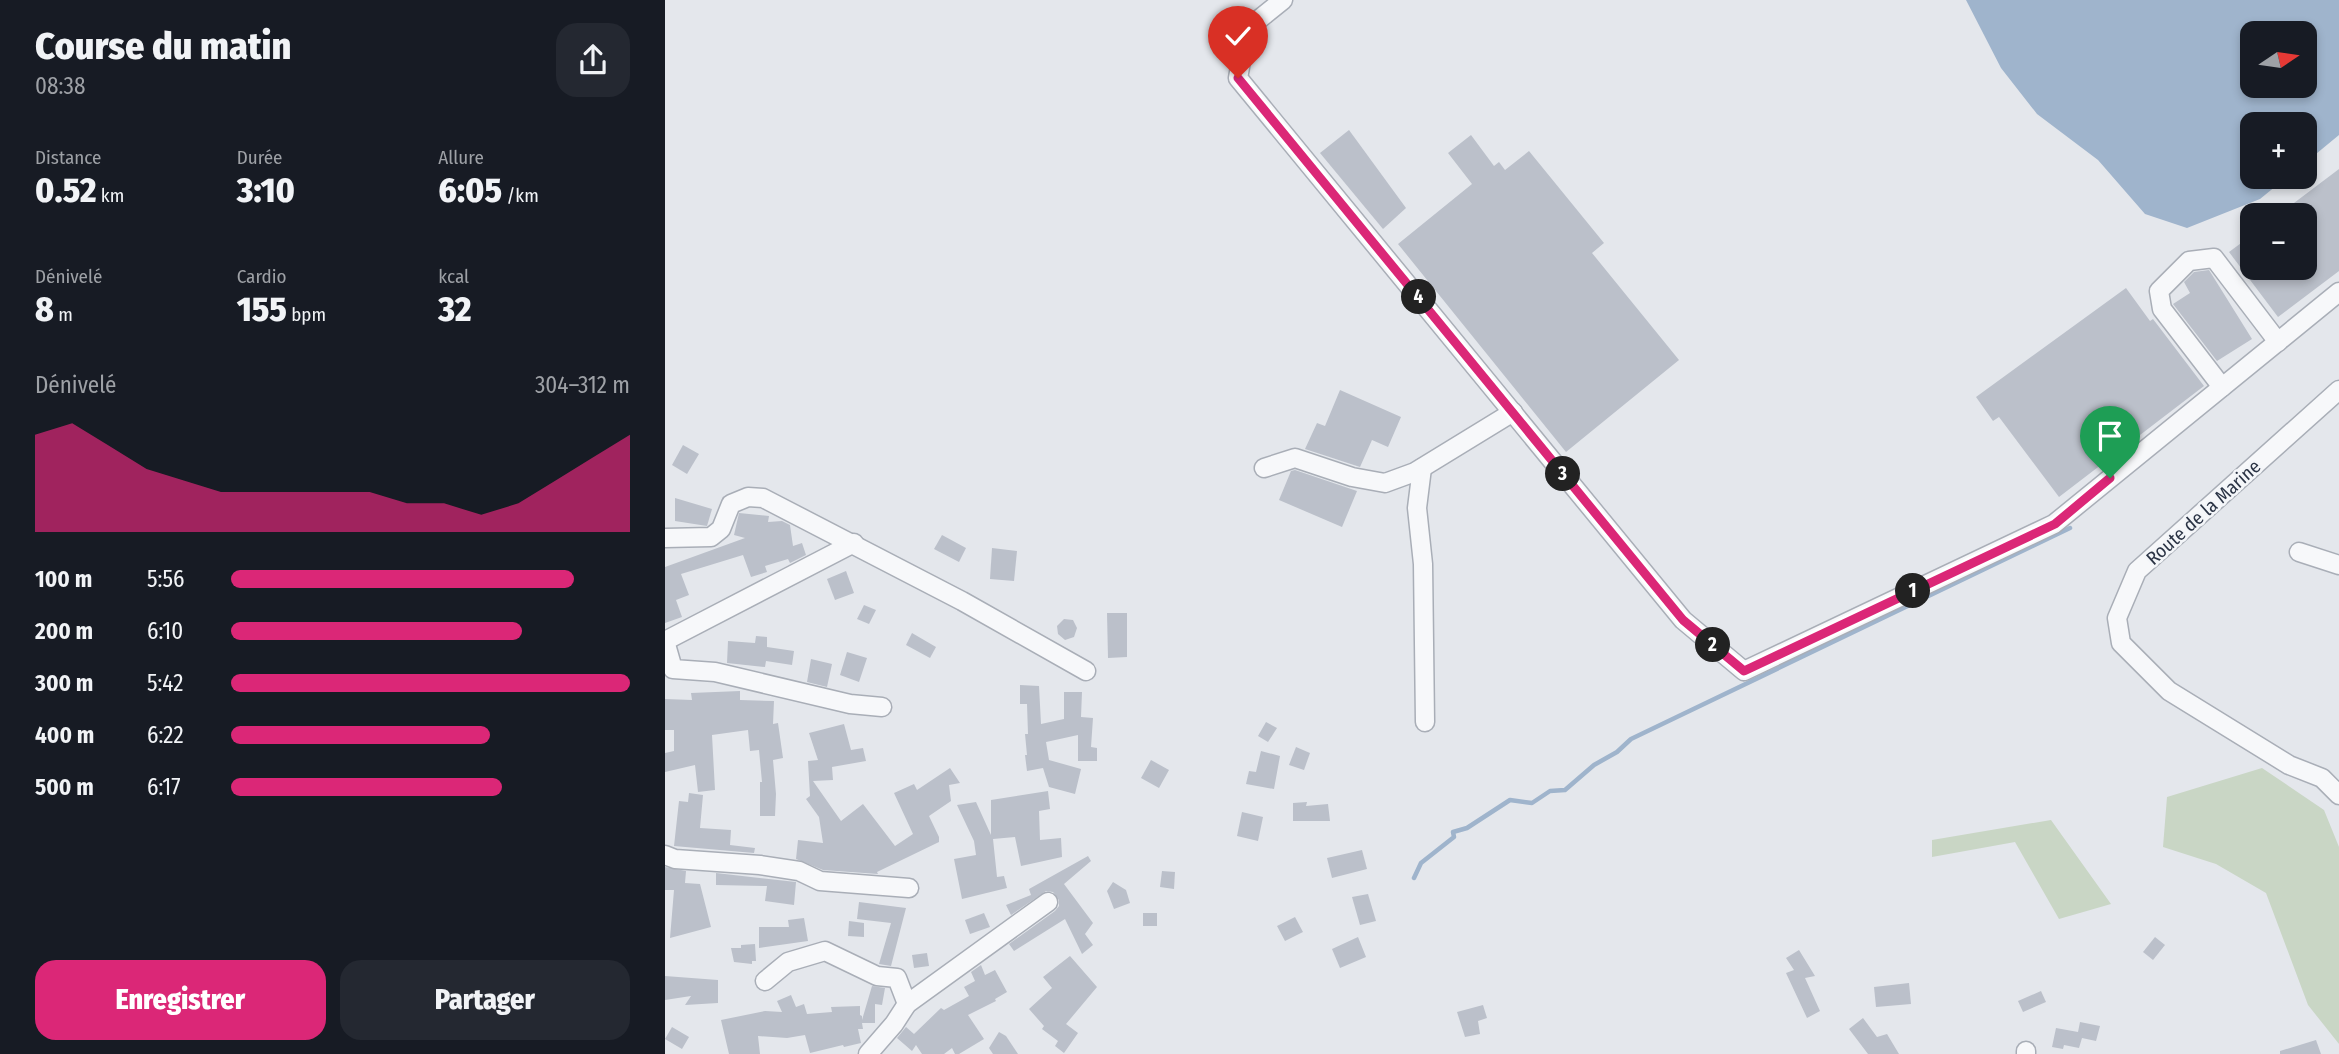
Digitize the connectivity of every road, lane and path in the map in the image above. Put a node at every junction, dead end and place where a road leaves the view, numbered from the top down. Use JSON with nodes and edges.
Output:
{"nodes":[{"id":1,"x":1283,"y":0,"type":"edge"},
{"id":2,"x":2339,"y":292,"type":"edge"},
{"id":3,"x":2278,"y":342,"type":"junction"},
{"id":4,"x":2222,"y":387,"type":"junction"},
{"id":5,"x":2339,"y":390,"type":"edge"},
{"id":6,"x":1513,"y":412,"type":"junction"},
{"id":7,"x":1264,"y":468,"type":"dead end"},
{"id":8,"x":1422,"y":468,"type":"junction"},
{"id":9,"x":665,"y":538,"type":"edge"},
{"id":10,"x":854,"y":544,"type":"junction"},
{"id":11,"x":2299,"y":552,"type":"dead end"},
{"id":12,"x":2339,"y":565,"type":"edge"},
{"id":13,"x":665,"y":641,"type":"edge"},
{"id":14,"x":1086,"y":671,"type":"dead end"},
{"id":15,"x":882,"y":707,"type":"dead end"},
{"id":16,"x":1425,"y":722,"type":"dead end"},
{"id":17,"x":2339,"y":795,"type":"edge"},
{"id":18,"x":665,"y":855,"type":"edge"},
{"id":19,"x":909,"y":888,"type":"dead end"},
{"id":20,"x":1048,"y":902,"type":"dead end"},
{"id":21,"x":765,"y":981,"type":"dead end"},
{"id":22,"x":907,"y":1004,"type":"junction"},
{"id":23,"x":867,"y":1054,"type":"edge"}],
"edges":[{"from":1,"to":6,"type":"street"},
{"from":2,"to":3,"type":"street"},
{"from":3,"to":4,"type":"street"},
{"from":3,"to":4,"type":"street"},
{"from":4,"to":6,"type":"street"},
{"from":5,"to":17,"type":"street","name":"Route de la Marine"},
{"from":6,"to":8,"type":"street"},
{"from":7,"to":8,"type":"street"},
{"from":8,"to":16,"type":"street"},
{"from":9,"to":10,"type":"street"},
{"from":10,"to":13,"type":"street"},
{"from":10,"to":14,"type":"street"},
{"from":11,"to":12,"type":"street"},
{"from":13,"to":15,"type":"street"},
{"from":18,"to":19,"type":"street"},
{"from":20,"to":22,"type":"street"},
{"from":21,"to":22,"type":"street"},
{"from":22,"to":23,"type":"street"}]}
